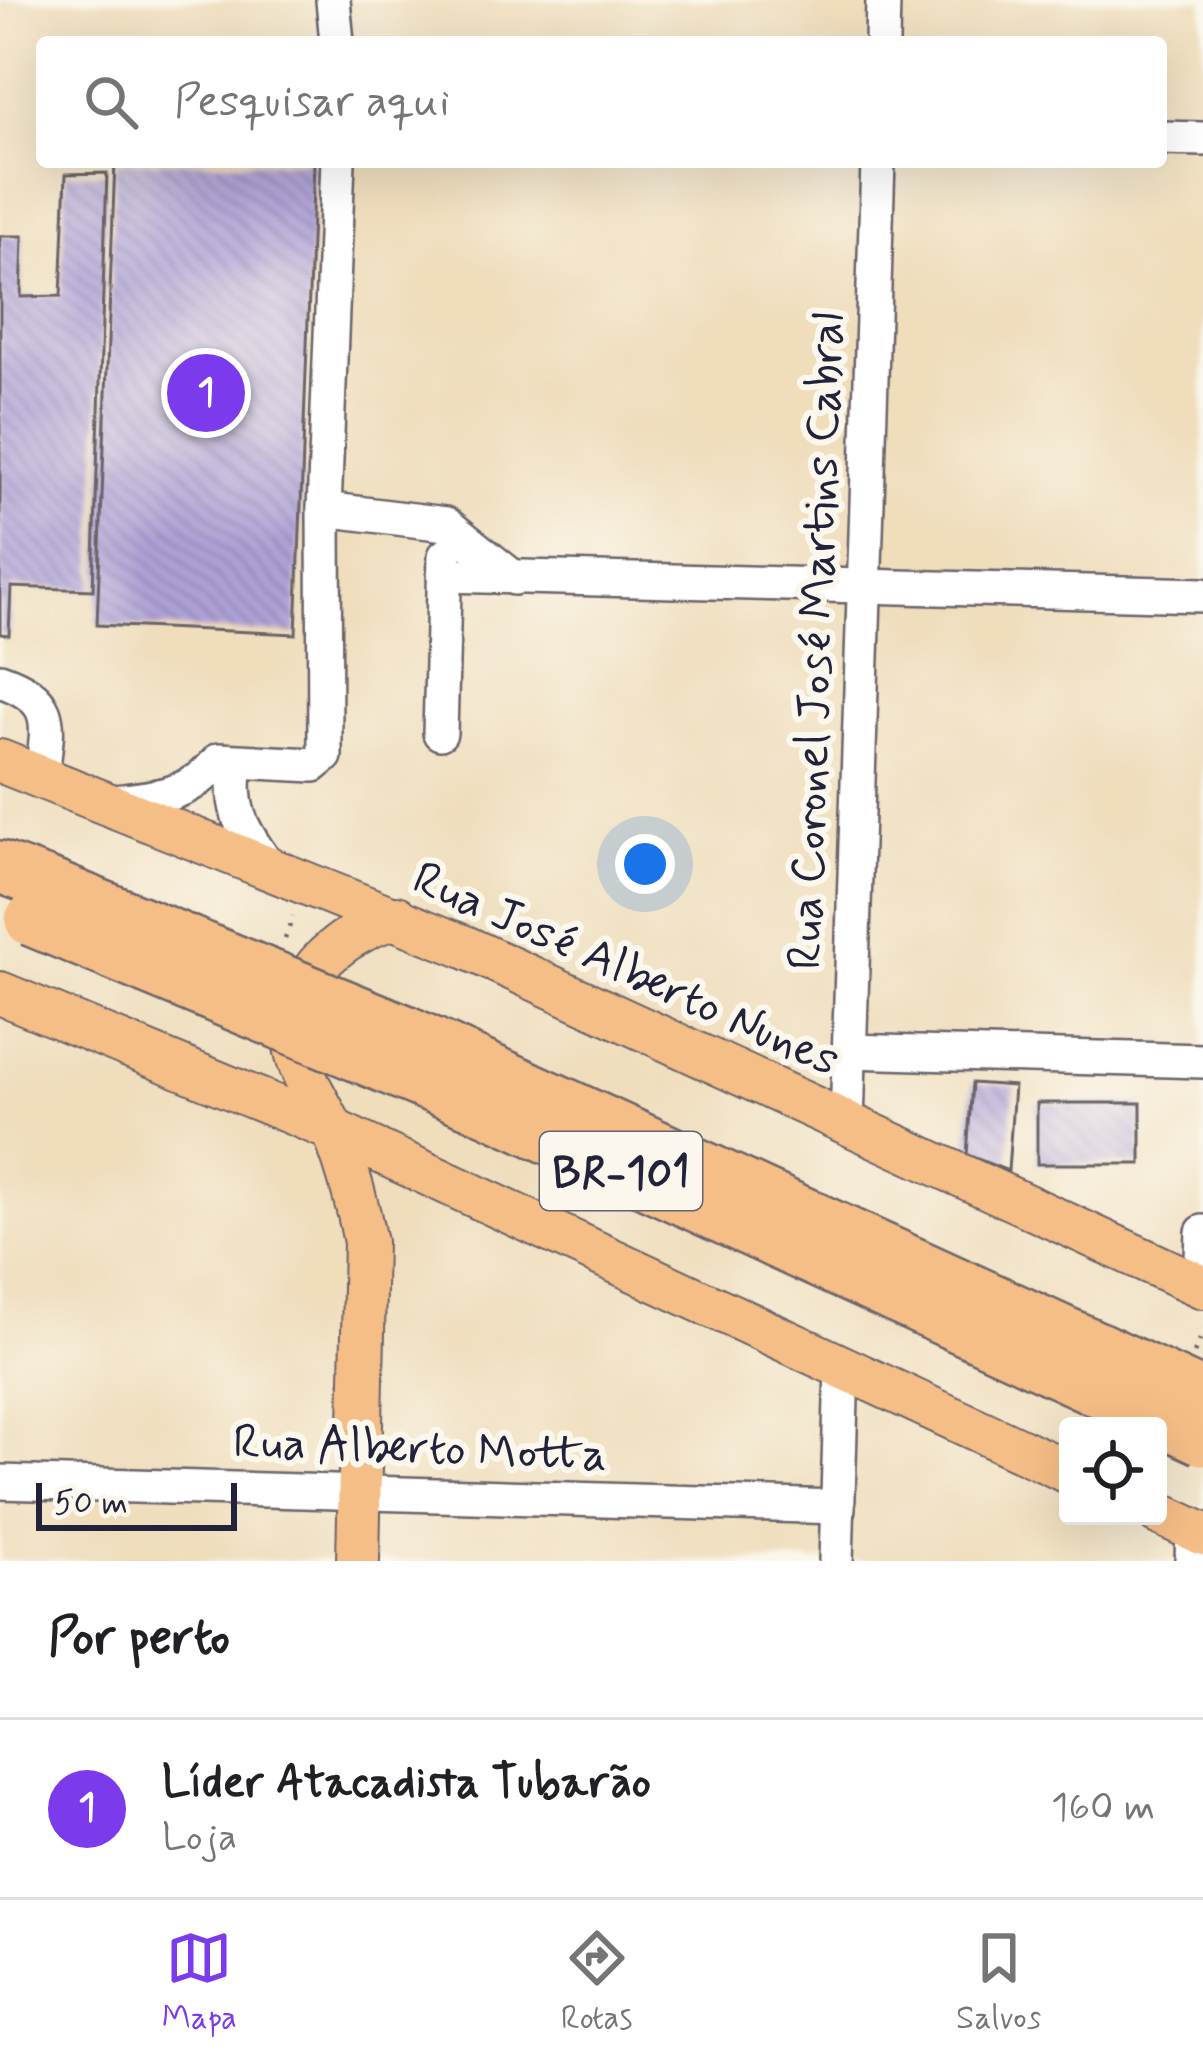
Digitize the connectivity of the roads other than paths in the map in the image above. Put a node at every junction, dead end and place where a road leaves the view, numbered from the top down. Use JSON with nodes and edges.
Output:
{"nodes":[{"id":1,"x":333,"y":0,"type":"edge"},
{"id":2,"x":884,"y":0,"type":"edge"},
{"id":3,"x":336,"y":36,"type":"edge"},
{"id":4,"x":882,"y":36,"type":"edge"},
{"id":5,"x":1167,"y":138,"type":"edge"},
{"id":6,"x":1203,"y":140,"type":"edge"},
{"id":7,"x":338,"y":168,"type":"edge"},
{"id":8,"x":878,"y":168,"type":"edge"},
{"id":9,"x":324,"y":509,"type":"junction"},
{"id":10,"x":446,"y":524,"type":"junction"},
{"id":11,"x":444,"y":575,"type":"junction"},
{"id":12,"x":514,"y":578,"type":"junction"},
{"id":13,"x":864,"y":587,"type":"junction"},
{"id":14,"x":1203,"y":596,"type":"edge"},
{"id":15,"x":0,"y":680,"type":"edge"},
{"id":16,"x":440,"y":733,"type":"dead end"},
{"id":17,"x":0,"y":760,"type":"edge"},
{"id":18,"x":227,"y":762,"type":"junction"},
{"id":19,"x":42,"y":775,"type":"junction"},
{"id":20,"x":114,"y":802,"type":"junction"},
{"id":21,"x":267,"y":864,"type":"junction"},
{"id":22,"x":19,"y":895,"type":"edge"},
{"id":23,"x":396,"y":917,"type":"junction"},
{"id":24,"x":0,"y":993,"type":"edge"},
{"id":25,"x":849,"y":1051,"type":"junction"},
{"id":26,"x":1203,"y":1061,"type":"edge"},
{"id":27,"x":847,"y":1123,"type":"junction"},
{"id":28,"x":333,"y":1130,"type":"junction"},
{"id":29,"x":1203,"y":1232,"type":"edge"},
{"id":30,"x":1202,"y":1287,"type":"edge"},
{"id":31,"x":842,"y":1367,"type":"junction"},
{"id":32,"x":1203,"y":1396,"type":"edge"},
{"id":33,"x":1203,"y":1438,"type":"edge"},
{"id":34,"x":1059,"y":1468,"type":"edge"},
{"id":35,"x":0,"y":1482,"type":"edge"},
{"id":36,"x":361,"y":1492,"type":"junction"},
{"id":37,"x":838,"y":1507,"type":"junction"},
{"id":38,"x":358,"y":1561,"type":"edge"},
{"id":39,"x":836,"y":1561,"type":"edge"}],
"edges":[{"from":1,"to":3,"type":"street"},
{"from":2,"to":4,"type":"street"},
{"from":5,"to":6,"type":"street"},
{"from":7,"to":9,"type":"street"},
{"from":8,"to":13,"type":"street","name":"Rua Coronel José Martins Cabral"},
{"from":9,"to":10,"type":"street"},
{"from":9,"to":18,"type":"street"},
{"from":10,"to":11,"type":"street"},
{"from":10,"to":12,"type":"street"},
{"from":11,"to":12,"type":"street"},
{"from":11,"to":16,"type":"street"},
{"from":12,"to":13,"type":"street"},
{"from":13,"to":14,"type":"street"},
{"from":13,"to":25,"type":"street","name":"Rua Coronel José Martins Cabral"},
{"from":15,"to":19,"type":"street"},
{"from":17,"to":19,"type":"main road","name":"Rua José Alberto Nunes"},
{"from":18,"to":20,"type":"street"},
{"from":18,"to":21,"type":"street"},
{"from":19,"to":20,"type":"main road","name":"Rua José Alberto Nunes"},
{"from":20,"to":21,"type":"main road","name":"Rua José Alberto Nunes"},
{"from":21,"to":23,"type":"main road","name":"Rua José Alberto Nunes"},
{"from":22,"to":32,"type":"highway","number":"BR-101","bridge":true},
{"from":22,"to":33,"type":"highway","number":"BR-101","bridge":true},
{"from":23,"to":27,"type":"main road","name":"Rua José Alberto Nunes"},
{"from":23,"to":28,"type":"main road"},
{"from":24,"to":28,"type":"main road"},
{"from":25,"to":26,"type":"street"},
{"from":25,"to":27,"type":"street","name":"Rua Coronel José Martins Cabral"},
{"from":27,"to":30,"type":"main road","name":"Rua José Alberto Nunes"},
{"from":28,"to":31,"type":"main road"},
{"from":28,"to":36,"type":"main road"},
{"from":29,"to":30,"type":"street"},
{"from":31,"to":34,"type":"main road"},
{"from":31,"to":37,"type":"street"},
{"from":35,"to":36,"type":"street","name":"Rua Alberto Motta"},
{"from":36,"to":37,"type":"street","name":"Rua Alberto Motta"},
{"from":36,"to":38,"type":"main road"},
{"from":37,"to":39,"type":"street"}]}
